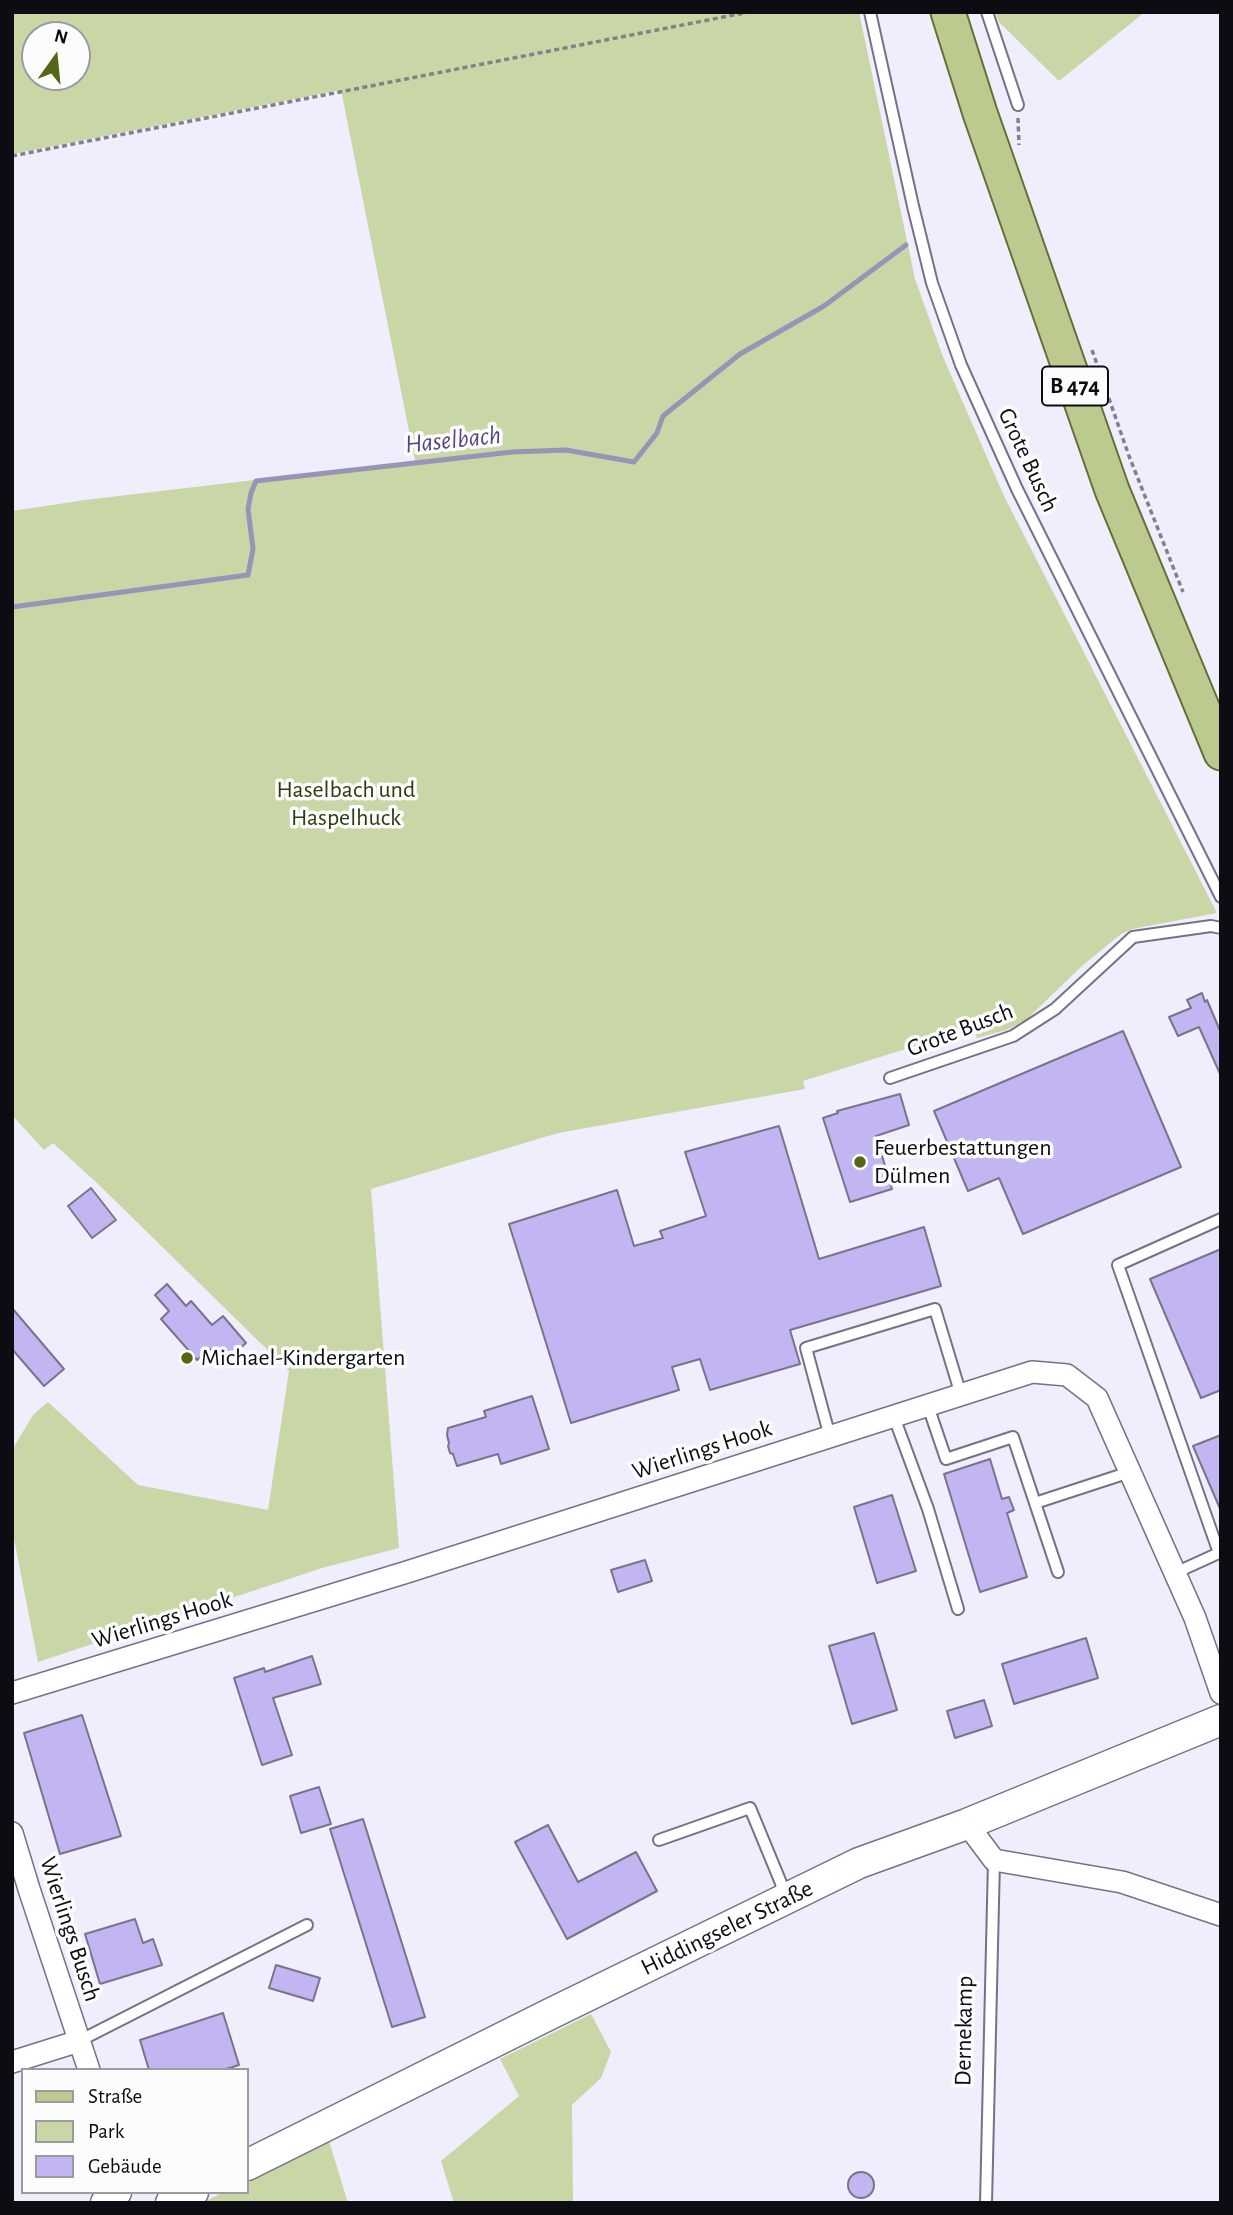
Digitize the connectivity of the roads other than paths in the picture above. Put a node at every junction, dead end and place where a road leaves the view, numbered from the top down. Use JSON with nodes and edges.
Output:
{"nodes":[{"id":1,"x":870,"y":12,"type":"edge"},
{"id":2,"x":948,"y":12,"type":"edge"},
{"id":3,"x":986,"y":12,"type":"edge"},
{"id":4,"x":1018,"y":105,"type":"road end"},
{"id":5,"x":1221,"y":753,"type":"edge"},
{"id":6,"x":1221,"y":897,"type":"edge"},
{"id":7,"x":1221,"y":928,"type":"edge"},
{"id":8,"x":890,"y":1078,"type":"dead end"},
{"id":9,"x":1221,"y":1219,"type":"edge"},
{"id":10,"x":961,"y":1395,"type":"junction"},
{"id":11,"x":928,"y":1406,"type":"junction"},
{"id":12,"x":894,"y":1417,"type":"junction"},
{"id":13,"x":830,"y":1437,"type":"junction"},
{"id":14,"x":1130,"y":1472,"type":"junction"},
{"id":15,"x":1035,"y":1503,"type":"junction"},
{"id":16,"x":1220,"y":1552,"type":"edge"},
{"id":17,"x":1058,"y":1572,"type":"dead end"},
{"id":18,"x":1175,"y":1573,"type":"junction"},
{"id":19,"x":958,"y":1609,"type":"dead end"},
{"id":20,"x":12,"y":1692,"type":"edge"},
{"id":21,"x":1221,"y":1693,"type":"edge"},
{"id":22,"x":1221,"y":1720,"type":"edge"},
{"id":23,"x":967,"y":1824,"type":"junction"},
{"id":24,"x":12,"y":1833,"type":"edge"},
{"id":25,"x":659,"y":1840,"type":"dead end"},
{"id":26,"x":994,"y":1860,"type":"junction"},
{"id":27,"x":783,"y":1901,"type":"junction"},
{"id":28,"x":1221,"y":1916,"type":"edge"},
{"id":29,"x":307,"y":1925,"type":"dead end"},
{"id":30,"x":79,"y":2041,"type":"junction"},
{"id":31,"x":12,"y":2062,"type":"edge"},
{"id":32,"x":88,"y":2068,"type":"edge"},
{"id":33,"x":248,"y":2164,"type":"edge"},
{"id":34,"x":189,"y":2194,"type":"edge"},
{"id":35,"x":171,"y":2203,"type":"edge"},
{"id":36,"x":986,"y":2203,"type":"edge"}],
"edges":[{"from":1,"to":6,"type":"lane","name":"Grote Busch"},
{"from":2,"to":5,"type":"main road","number":"B 474"},
{"from":3,"to":4,"type":"lane"},
{"from":7,"to":8,"type":"lane","name":"Grote Busch"},
{"from":9,"to":16,"type":"lane"},
{"from":10,"to":11,"type":"street","name":"Wierlings Hook"},
{"from":10,"to":13,"type":"lane"},
{"from":10,"to":14,"type":"street","name":"Wierlings Hook"},
{"from":11,"to":12,"type":"street","name":"Wierlings Hook"},
{"from":11,"to":15,"type":"lane"},
{"from":12,"to":13,"type":"street","name":"Wierlings Hook"},
{"from":12,"to":19,"type":"lane"},
{"from":13,"to":20,"type":"street","name":"Wierlings Hook"},
{"from":14,"to":15,"type":"lane"},
{"from":14,"to":18,"type":"street","name":"Wierlings Hook"},
{"from":15,"to":17,"type":"lane"},
{"from":16,"to":18,"type":"lane"},
{"from":18,"to":21,"type":"street","name":"Wierlings Hook"},
{"from":22,"to":23,"type":"street","name":"Hiddingseler Straße"},
{"from":23,"to":26,"type":"street"},
{"from":23,"to":27,"type":"street","name":"Hiddingseler Straße"},
{"from":24,"to":30,"type":"street","name":"Wierlings Busch"},
{"from":25,"to":27,"type":"lane"},
{"from":26,"to":28,"type":"street"},
{"from":26,"to":36,"type":"lane","name":"Dernekamp"},
{"from":27,"to":33,"type":"street","name":"Hiddingseler Straße"},
{"from":29,"to":30,"type":"lane"},
{"from":30,"to":31,"type":"street","name":"Wierlings Busch"},
{"from":30,"to":32,"type":"street","name":"Wierlings Busch"},
{"from":34,"to":35,"type":"street"}]}
